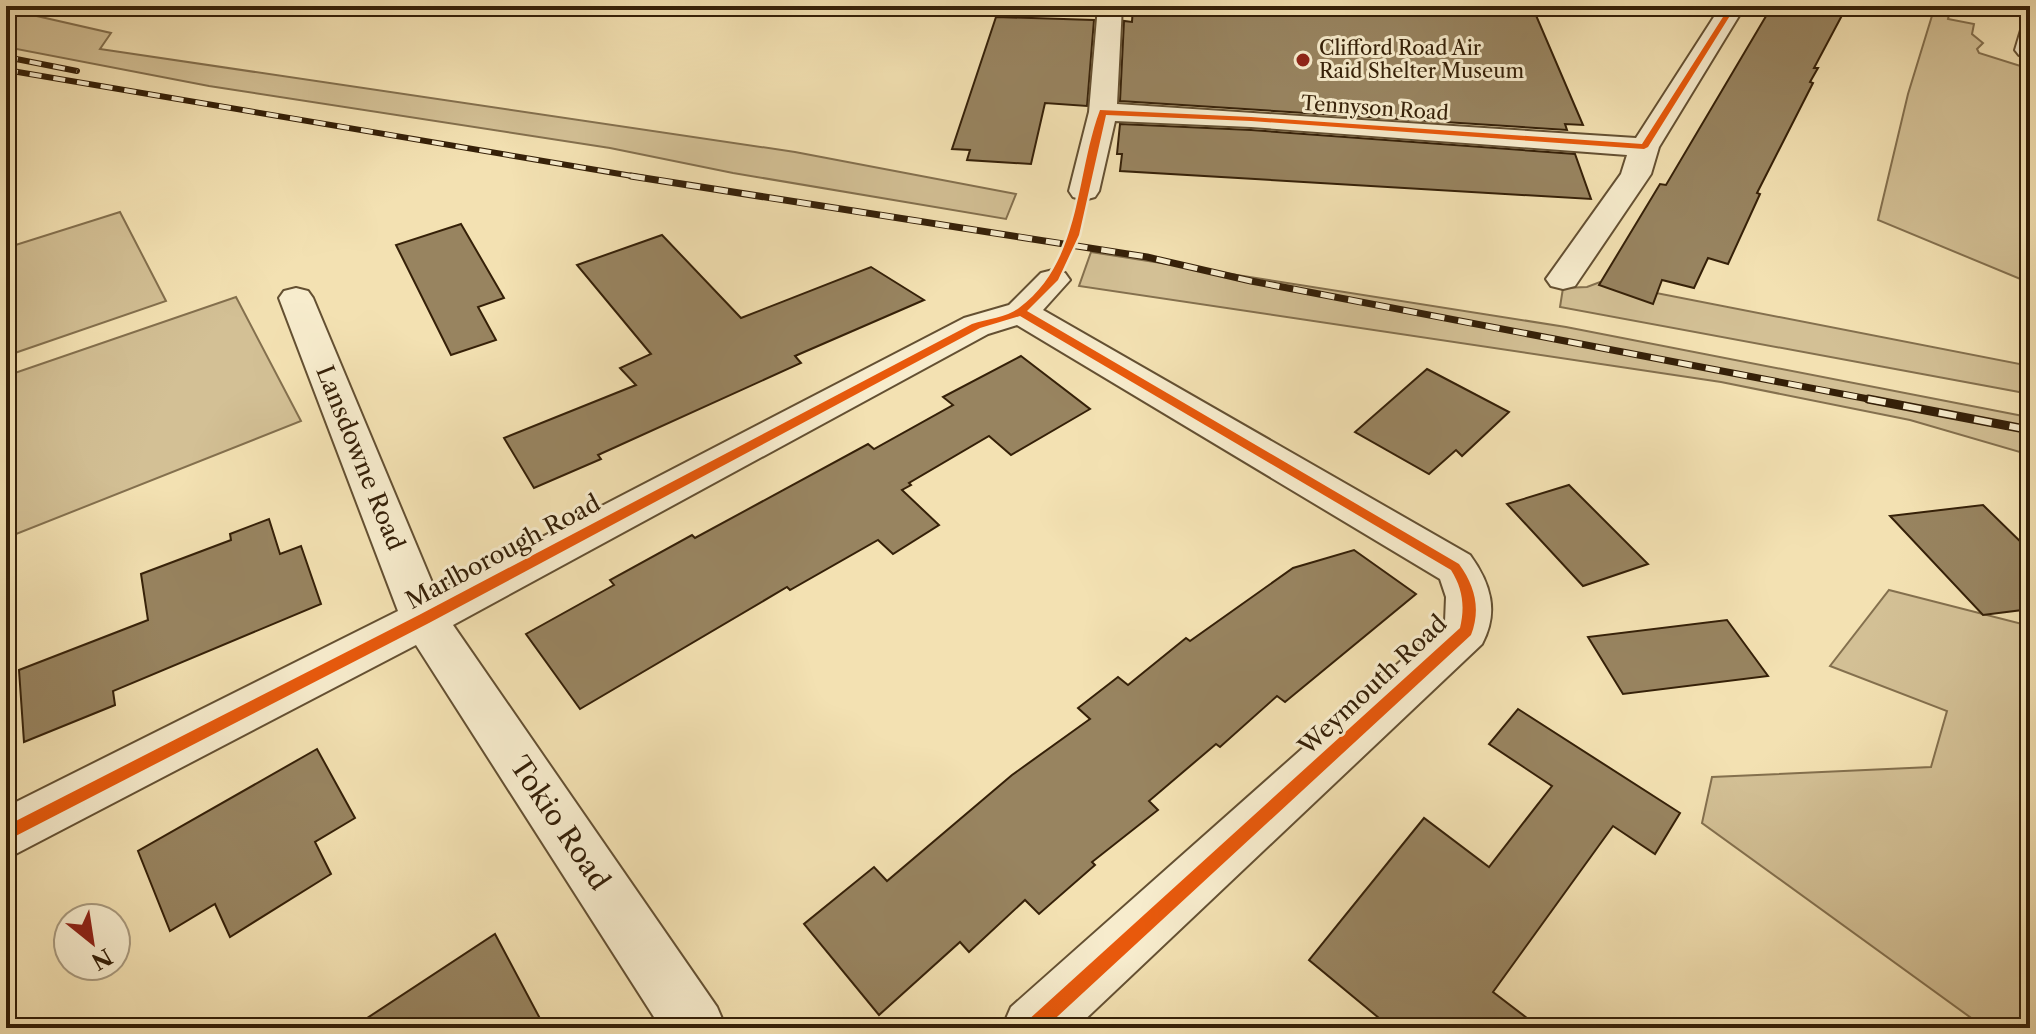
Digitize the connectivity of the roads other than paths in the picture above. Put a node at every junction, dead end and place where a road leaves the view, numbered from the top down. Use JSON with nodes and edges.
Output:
{"nodes":[{"id":1,"x":1110,"y":6,"type":"edge"},
{"id":2,"x":1733,"y":6,"type":"edge"},
{"id":3,"x":1103,"y":112,"type":"junction"},
{"id":4,"x":1644,"y":147,"type":"junction"},
{"id":5,"x":1084,"y":191,"type":"dead end"},
{"id":6,"x":1563,"y":279,"type":"dead end"},
{"id":7,"x":1053,"y":280,"type":"dead end"},
{"id":8,"x":296,"y":298,"type":"dead end"},
{"id":9,"x":1021,"y":312,"type":"junction"},
{"id":10,"x":424,"y":619,"type":"junction"},
{"id":11,"x":6,"y":834,"type":"edge"},
{"id":12,"x":696,"y":1028,"type":"edge"},
{"id":13,"x":1032,"y":1028,"type":"edge"}],
"edges":[{"from":1,"to":3,"type":"street"},
{"from":2,"to":4,"type":"street"},
{"from":3,"to":4,"type":"street","name":"Tennyson Road"},
{"from":3,"to":5,"type":"street"},
{"from":4,"to":6,"type":"street"},
{"from":7,"to":9,"type":"street"},
{"from":8,"to":10,"type":"street","name":"Lansdowne Road"},
{"from":9,"to":10,"type":"street","name":"Marlborough Road"},
{"from":9,"to":13,"type":"street","name":"Weymouth Road"},
{"from":10,"to":11,"type":"street","name":"Marlborough Road"},
{"from":10,"to":12,"type":"street","name":"Tokio Road"}]}
